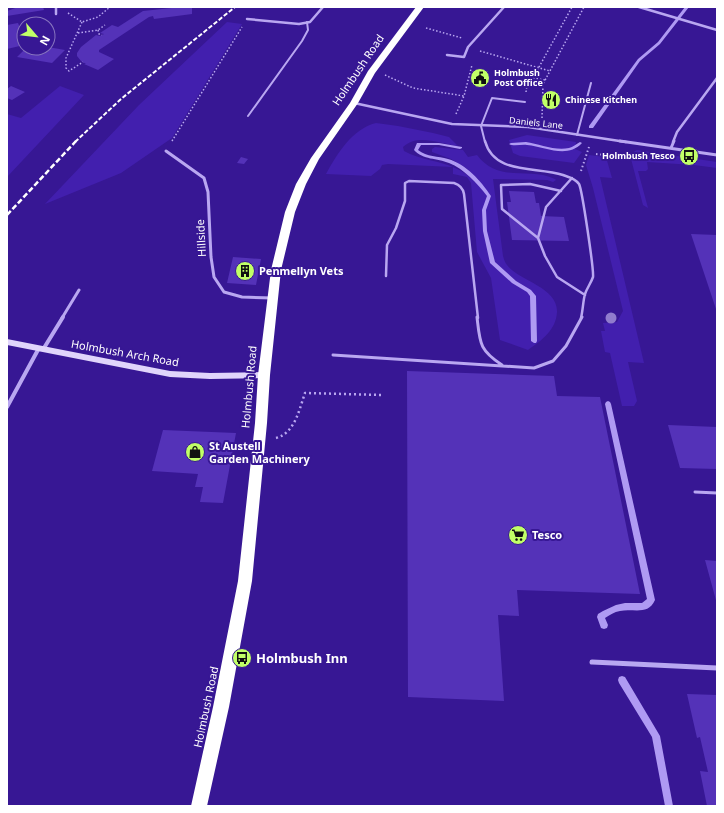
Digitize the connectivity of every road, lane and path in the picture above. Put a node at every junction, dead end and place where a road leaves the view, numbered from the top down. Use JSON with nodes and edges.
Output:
{"nodes":[{"id":1,"x":56,"y":7,"type":"edge"},
{"id":2,"x":110,"y":7,"type":"edge"},
{"id":3,"x":323,"y":7,"type":"edge"},
{"id":4,"x":420,"y":7,"type":"edge"},
{"id":5,"x":504,"y":7,"type":"edge"},
{"id":6,"x":572,"y":7,"type":"edge"},
{"id":7,"x":584,"y":7,"type":"edge"},
{"id":8,"x":639,"y":7,"type":"edge"},
{"id":9,"x":56,"y":14,"type":"joint"},
{"id":10,"x":247,"y":18,"type":"joint"},
{"id":11,"x":82,"y":22,"type":"junction"},
{"id":12,"x":307,"y":22,"type":"junction"},
{"id":13,"x":105,"y":25,"type":"dead end"},
{"id":14,"x":426,"y":28,"type":"dead end"},
{"id":15,"x":98,"y":30,"type":"junction"},
{"id":16,"x":717,"y":30,"type":"edge"},
{"id":17,"x":78,"y":33,"type":"junction"},
{"id":18,"x":102,"y":35,"type":"dead end"},
{"id":19,"x":473,"y":42,"type":"junction"},
{"id":20,"x":468,"y":47,"type":"junction"},
{"id":21,"x":476,"y":50,"type":"junction"},
{"id":22,"x":447,"y":54,"type":"dead end"},
{"id":23,"x":83,"y":62,"type":"dead end"},
{"id":24,"x":539,"y":68,"type":"junction"},
{"id":25,"x":374,"y":70,"type":"junction"},
{"id":26,"x":550,"y":71,"type":"junction"},
{"id":27,"x":533,"y":78,"type":"junction"},
{"id":28,"x":717,"y":78,"type":"edge"},
{"id":29,"x":545,"y":80,"type":"junction"},
{"id":30,"x":591,"y":83,"type":"dead end"},
{"id":31,"x":464,"y":96,"type":"junction"},
{"id":32,"x":525,"y":102,"type":"joint"},
{"id":33,"x":354,"y":103,"type":"junction"},
{"id":34,"x":248,"y":116,"type":"dead end"},
{"id":35,"x":452,"y":124,"type":"junction"},
{"id":36,"x":482,"y":126,"type":"junction"},
{"id":37,"x":550,"y":131,"type":"junction"},
{"id":38,"x":577,"y":135,"type":"junction"},
{"id":39,"x":592,"y":137,"type":"junction"},
{"id":40,"x":671,"y":148,"type":"junction"},
{"id":41,"x":166,"y":151,"type":"joint"},
{"id":42,"x":596,"y":154,"type":"dead end"},
{"id":43,"x":717,"y":155,"type":"edge"},
{"id":44,"x":616,"y":156,"type":"dead end"},
{"id":45,"x":572,"y":178,"type":"junction"},
{"id":46,"x":578,"y":183,"type":"junction"},
{"id":47,"x":561,"y":191,"type":"junction"},
{"id":48,"x":538,"y":238,"type":"junction"},
{"id":49,"x":386,"y":276,"type":"dead end"},
{"id":50,"x":79,"y":290,"type":"dead end"},
{"id":51,"x":585,"y":295,"type":"junction"},
{"id":52,"x":273,"y":298,"type":"junction"},
{"id":53,"x":7,"y":342,"type":"edge"},
{"id":54,"x":42,"y":348,"type":"junction"},
{"id":55,"x":332,"y":355,"type":"dead end"},
{"id":56,"x":504,"y":366,"type":"junction"},
{"id":57,"x":264,"y":375,"type":"junction"},
{"id":58,"x":383,"y":395,"type":"dead end"},
{"id":59,"x":7,"y":407,"type":"edge"},
{"id":60,"x":259,"y":438,"type":"junction"},
{"id":61,"x":695,"y":492,"type":"dead end"},
{"id":62,"x":717,"y":493,"type":"edge"},
{"id":63,"x":592,"y":662,"type":"dead end"},
{"id":64,"x":717,"y":668,"type":"edge"},
{"id":65,"x":199,"y":806,"type":"edge"}],
"edges":[{"from":1,"to":9,"type":"street"},
{"from":2,"to":11,"type":"path"},
{"from":3,"to":12,"type":"street"},
{"from":4,"to":25,"type":"highway","name":"Holmbush Road"},
{"from":5,"to":19,"type":"street"},
{"from":6,"to":24,"type":"path"},
{"from":7,"to":26,"type":"path"},
{"from":8,"to":16,"type":"street"},
{"from":9,"to":11,"type":"path"},
{"from":10,"to":12,"type":"street"},
{"from":10,"to":41,"type":"path"},
{"from":11,"to":17,"type":"path"},
{"from":12,"to":34,"type":"lane"},
{"from":13,"to":15,"type":"path"},
{"from":14,"to":19,"type":"path"},
{"from":15,"to":17,"type":"path"},
{"from":15,"to":18,"type":"path"},
{"from":17,"to":23,"type":"path"},
{"from":19,"to":20,"type":"street"},
{"from":20,"to":21,"type":"path"},
{"from":20,"to":22,"type":"street"},
{"from":21,"to":24,"type":"path"},
{"from":21,"to":31,"type":"path"},
{"from":24,"to":26,"type":"path"},
{"from":24,"to":27,"type":"path"},
{"from":25,"to":31,"type":"path"},
{"from":25,"to":33,"type":"highway","name":"Holmbush Road"},
{"from":26,"to":29,"type":"path"},
{"from":27,"to":29,"type":"path"},
{"from":27,"to":32,"type":"path"},
{"from":28,"to":40,"type":"street"},
{"from":29,"to":37,"type":"path"},
{"from":30,"to":38,"type":"lane"},
{"from":31,"to":35,"type":"path"},
{"from":32,"to":36,"type":"lane"},
{"from":33,"to":35,"type":"street","name":"Daniels Lane"},
{"from":33,"to":52,"type":"highway","name":"Holmbush Road"},
{"from":35,"to":36,"type":"street","name":"Daniels Lane"},
{"from":36,"to":37,"type":"street","name":"Daniels Lane"},
{"from":36,"to":45,"type":"lane"},
{"from":37,"to":38,"type":"street","name":"Daniels Lane"},
{"from":38,"to":39,"type":"street","name":"Daniels Lane"},
{"from":39,"to":40,"type":"street","name":"Daniels Lane"},
{"from":39,"to":46,"type":"path"},
{"from":40,"to":43,"type":"street","name":"Daniels Lane"},
{"from":41,"to":52,"type":"street","name":"Hillside"},
{"from":42,"to":44,"type":"path"},
{"from":45,"to":46,"type":"lane"},
{"from":45,"to":47,"type":"lane"},
{"from":46,"to":51,"type":"lane"},
{"from":47,"to":48,"type":"lane"},
{"from":47,"to":48,"type":"lane"},
{"from":48,"to":51,"type":"lane"},
{"from":49,"to":56,"type":"lane"},
{"from":50,"to":54,"type":"street"},
{"from":51,"to":56,"type":"lane"},
{"from":52,"to":57,"type":"highway","name":"Holmbush Road"},
{"from":53,"to":54,"type":"street","name":"Holmbush Arch Road"},
{"from":54,"to":57,"type":"street","name":"Holmbush Arch Road"},
{"from":54,"to":59,"type":"street"},
{"from":55,"to":56,"type":"lane"},
{"from":57,"to":60,"type":"highway","name":"Holmbush Road"},
{"from":58,"to":60,"type":"path"},
{"from":60,"to":65,"type":"highway","name":"Holmbush Road"},
{"from":61,"to":62,"type":"lane"},
{"from":63,"to":64,"type":"street"}]}
